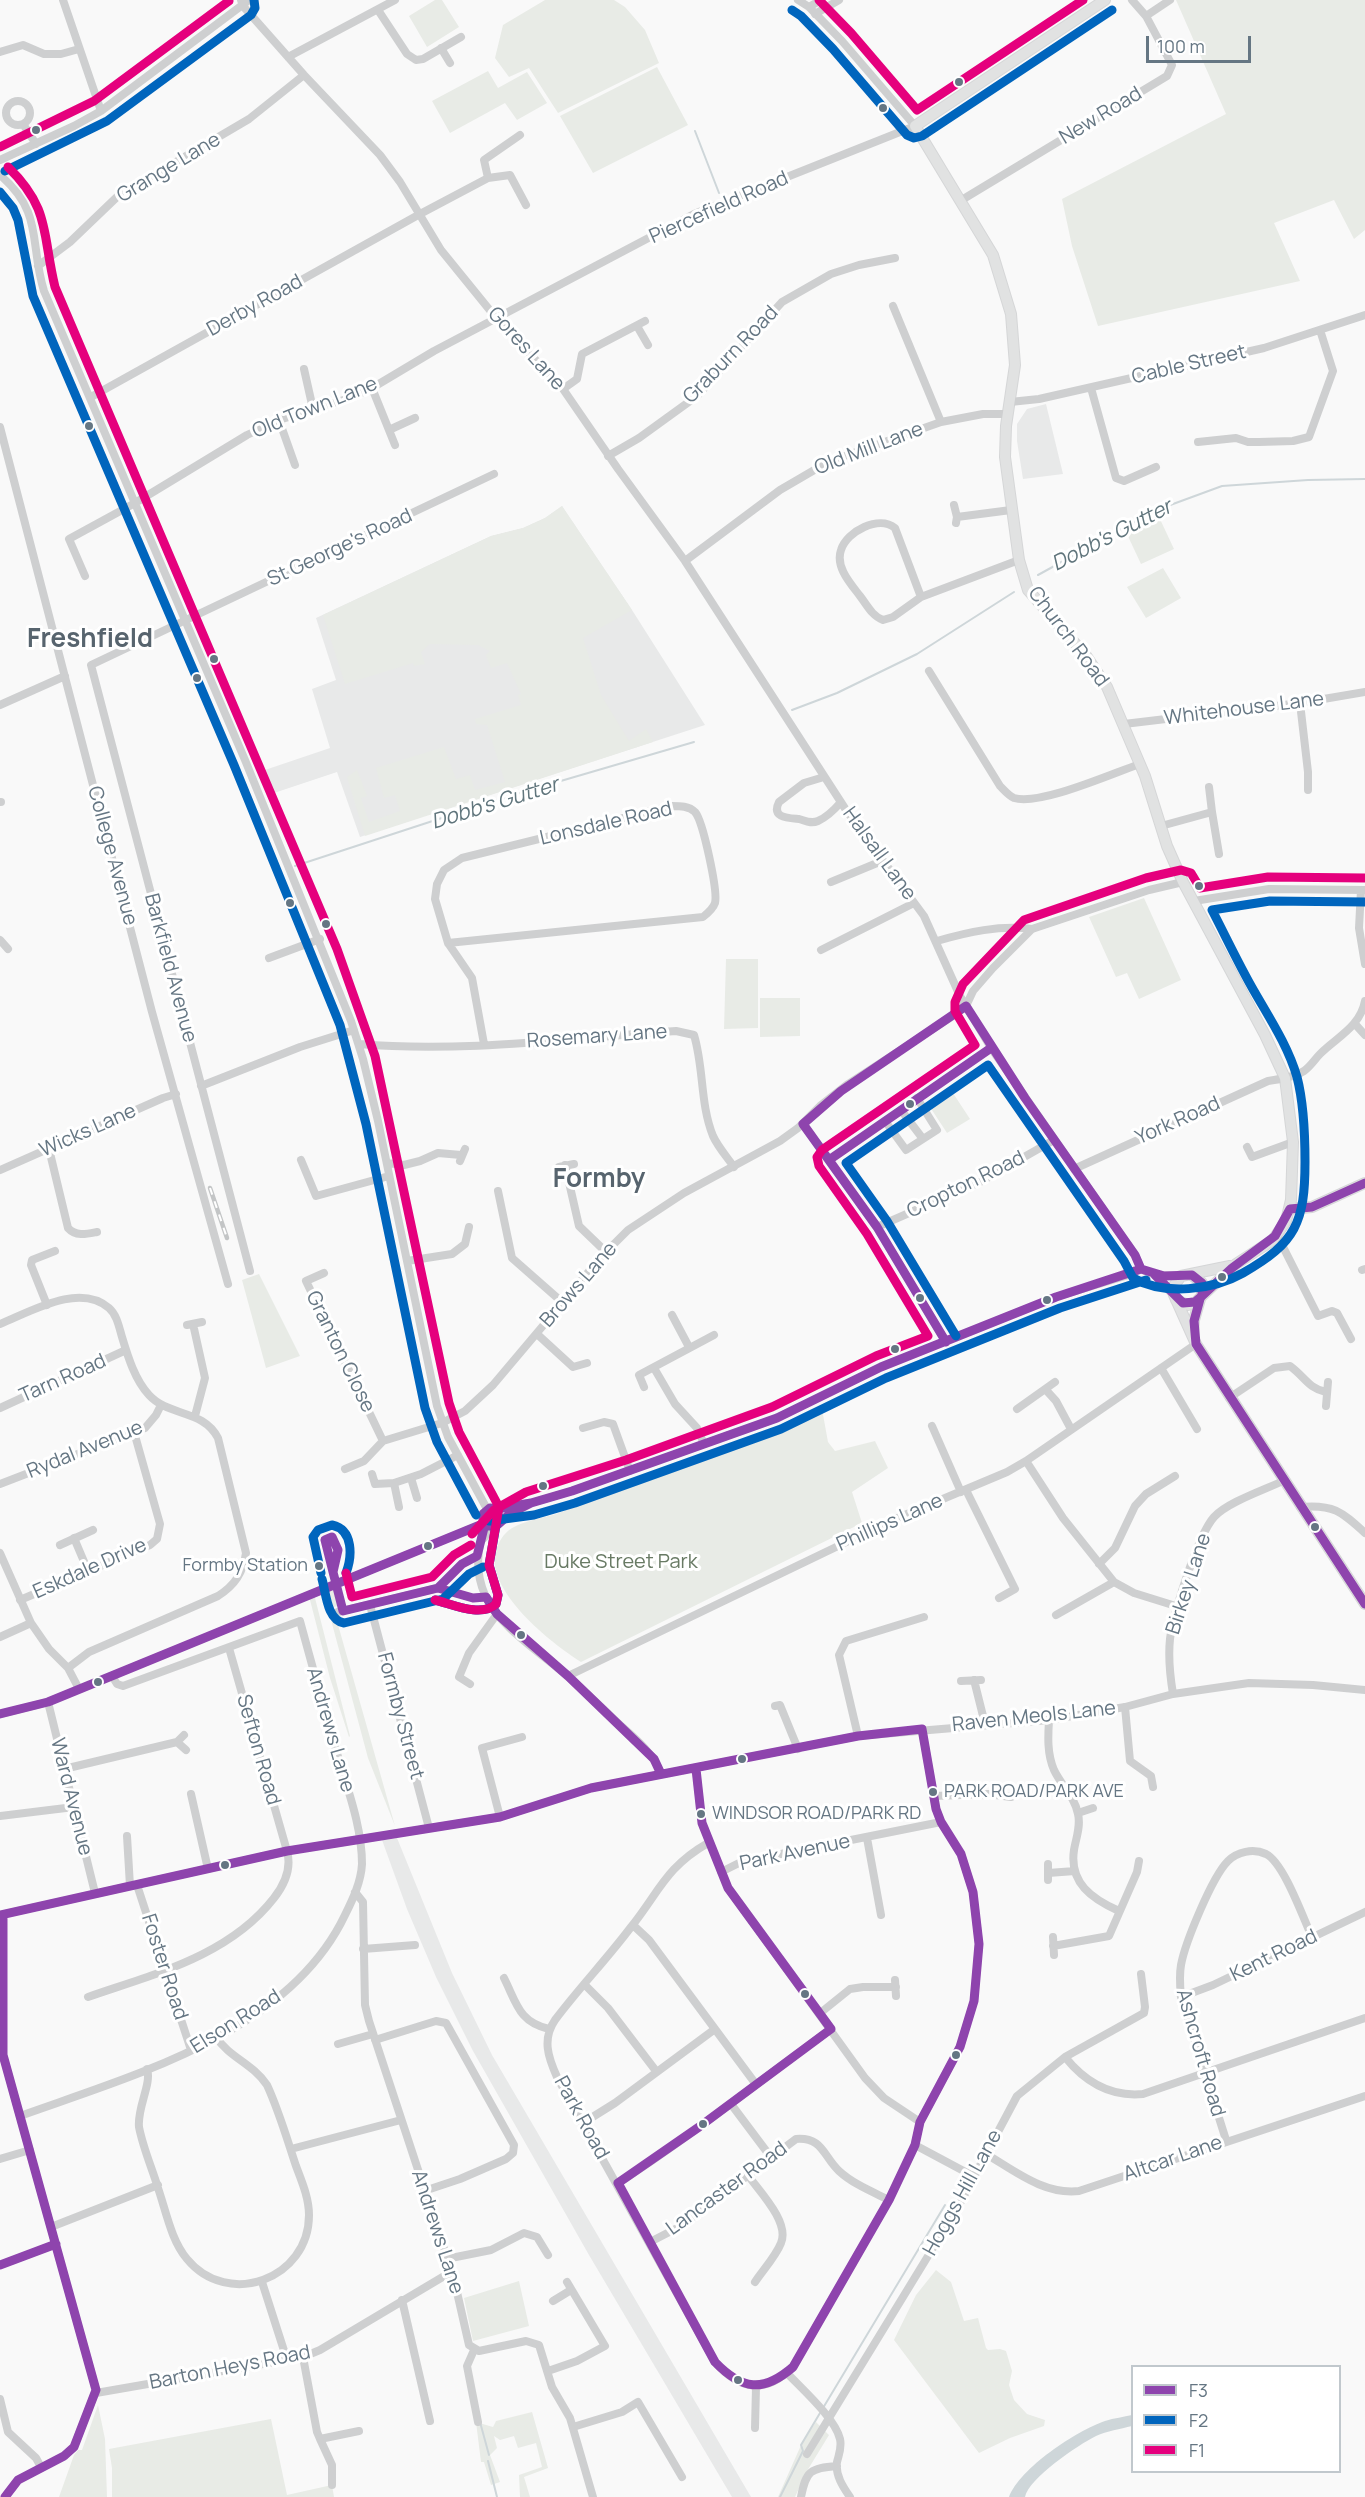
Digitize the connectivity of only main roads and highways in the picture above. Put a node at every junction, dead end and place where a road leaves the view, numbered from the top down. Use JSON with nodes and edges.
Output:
{"nodes":[{"id":1,"x":1105,"y":0,"type":"edge"},
{"id":2,"x":1365,"y":1183,"type":"edge"},
{"id":3,"x":1290,"y":1209,"type":"junction"},
{"id":4,"x":1236,"y":1264,"type":"junction"},
{"id":5,"x":1186,"y":1275,"type":"junction"},
{"id":6,"x":1175,"y":1297,"type":"junction"},
{"id":7,"x":1201,"y":1298,"type":"junction"},
{"id":8,"x":1194,"y":1341,"type":"junction"},
{"id":9,"x":1365,"y":1604,"type":"edge"}],
"edges":[{"from":1,"to":3,"type":"main road","name":"Church Road"},
{"from":2,"to":3,"type":"main road"},
{"from":3,"to":4,"type":"main road"},
{"from":4,"to":5,"type":"main road"},
{"from":4,"to":7,"type":"main road"},
{"from":5,"to":6,"type":"main road"},
{"from":5,"to":7,"type":"main road"},
{"from":6,"to":7,"type":"main road"},
{"from":6,"to":8,"type":"main road"},
{"from":7,"to":8,"type":"main road"},
{"from":8,"to":9,"type":"main road"}]}
